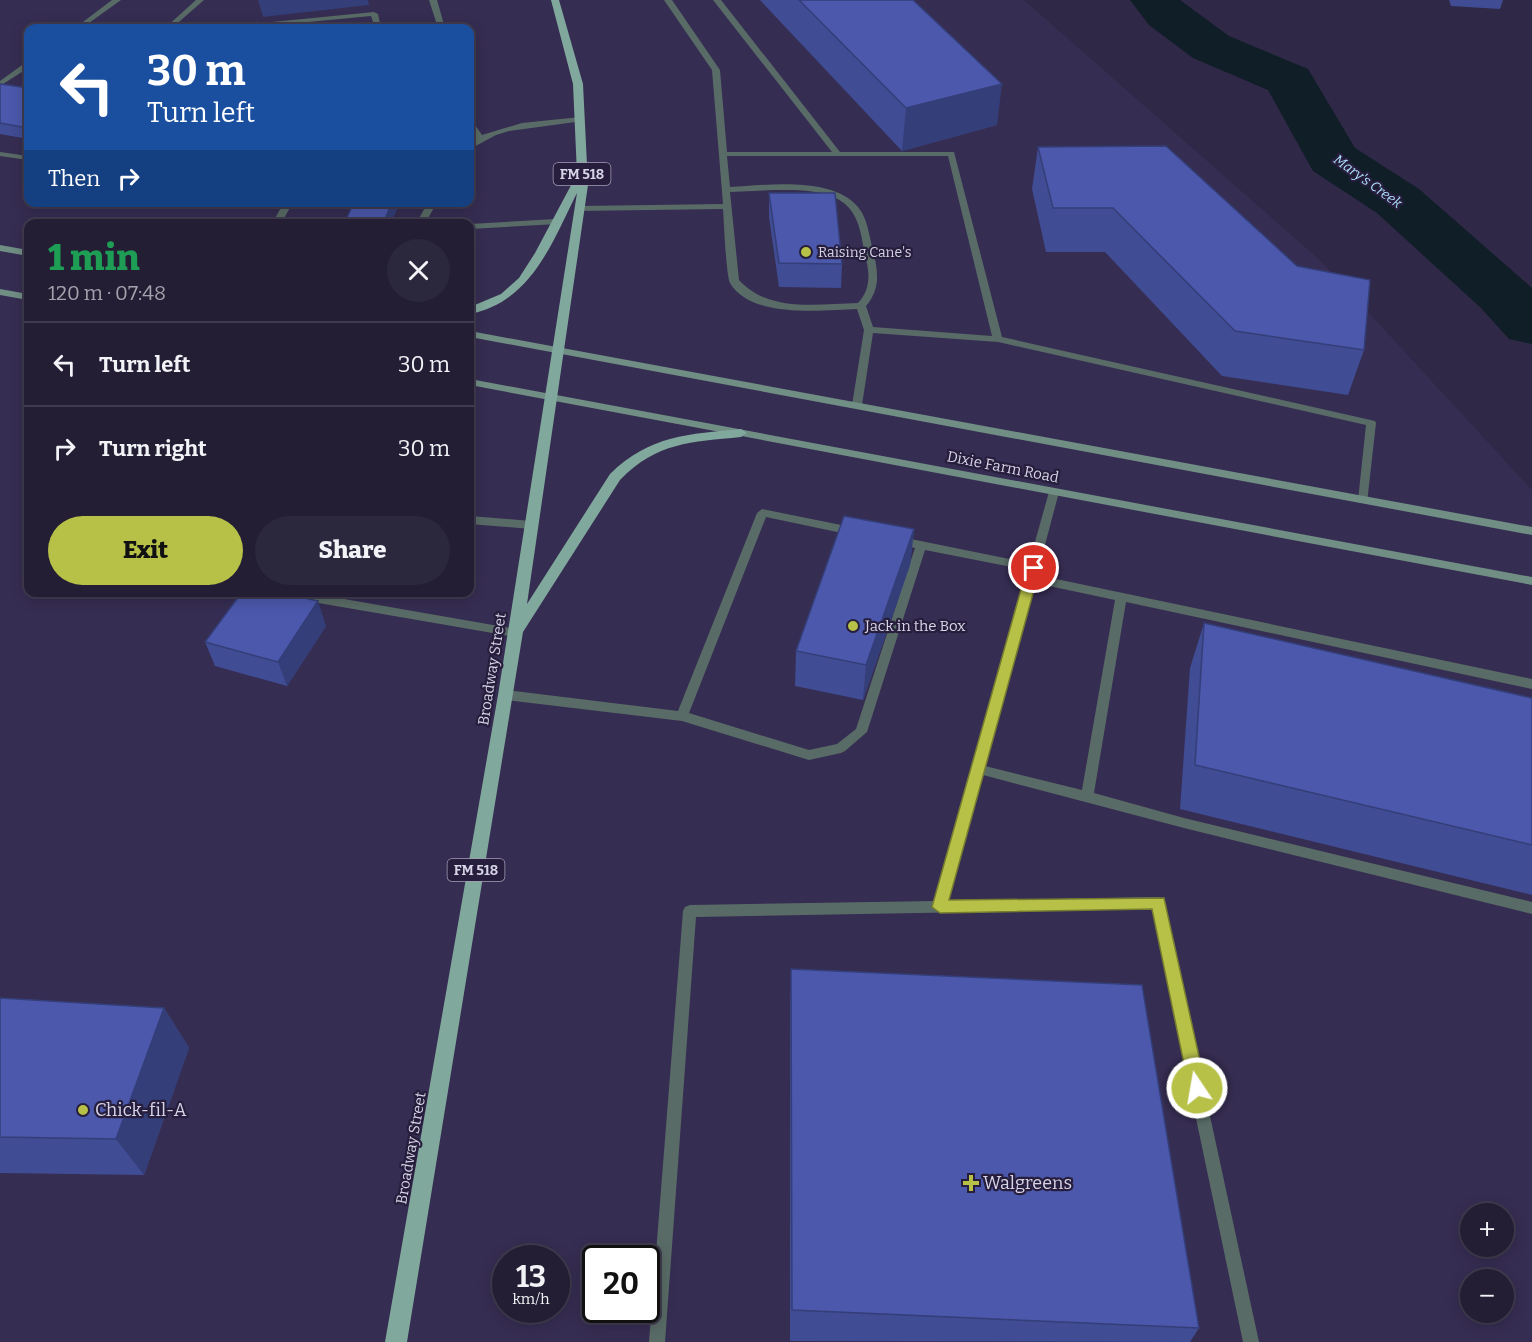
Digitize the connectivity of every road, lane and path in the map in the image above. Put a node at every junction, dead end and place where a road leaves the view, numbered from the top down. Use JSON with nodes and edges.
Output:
{"nodes":[{"id":1,"x":117,"y":0,"type":"edge"},
{"id":2,"x":200,"y":0,"type":"edge"},
{"id":3,"x":433,"y":0,"type":"edge"},
{"id":4,"x":555,"y":0,"type":"edge"},
{"id":5,"x":668,"y":0,"type":"edge"},
{"id":6,"x":717,"y":0,"type":"edge"},
{"id":7,"x":84,"y":24,"type":"edge"},
{"id":8,"x":173,"y":24,"type":"edge"},
{"id":9,"x":271,"y":24,"type":"edge"},
{"id":10,"x":377,"y":24,"type":"edge"},
{"id":11,"x":441,"y":24,"type":"edge"},
{"id":12,"x":24,"y":68,"type":"edge"},
{"id":13,"x":0,"y":86,"type":"edge"},
{"id":14,"x":9,"y":89,"type":"edge"},
{"id":15,"x":580,"y":119,"type":"junction"},
{"id":16,"x":474,"y":130,"type":"edge"},
{"id":17,"x":480,"y":138,"type":"junction"},
{"id":18,"x":474,"y":143,"type":"edge"},
{"id":19,"x":0,"y":154,"type":"edge"},
{"id":20,"x":722,"y":154,"type":"junction"},
{"id":21,"x":838,"y":154,"type":"junction"},
{"id":22,"x":24,"y":157,"type":"edge"},
{"id":23,"x":582,"y":171,"type":"junction"},
{"id":24,"x":725,"y":190,"type":"junction"},
{"id":25,"x":727,"y":206,"type":"junction"},
{"id":26,"x":579,"y":209,"type":"junction"},
{"id":27,"x":555,"y":222,"type":"junction"},
{"id":28,"x":474,"y":227,"type":"edge"},
{"id":29,"x":2,"y":250,"type":"edge"},
{"id":30,"x":24,"y":253,"type":"edge"},
{"id":31,"x":0,"y":292,"type":"edge"},
{"id":32,"x":24,"y":296,"type":"edge"},
{"id":33,"x":861,"y":306,"type":"junction"},
{"id":34,"x":474,"y":310,"type":"edge"},
{"id":35,"x":869,"y":330,"type":"junction"},
{"id":36,"x":474,"y":335,"type":"edge"},
{"id":37,"x":998,"y":339,"type":"junction"},
{"id":38,"x":558,"y":350,"type":"junction"},
{"id":39,"x":474,"y":383,"type":"edge"},
{"id":40,"x":550,"y":398,"type":"junction"},
{"id":41,"x":856,"y":405,"type":"junction"},
{"id":42,"x":741,"y":434,"type":"junction"},
{"id":43,"x":1054,"y":492,"type":"junction"},
{"id":44,"x":1363,"y":500,"type":"junction"},
{"id":45,"x":474,"y":519,"type":"edge"},
{"id":46,"x":531,"y":525,"type":"junction"},
{"id":47,"x":1532,"y":531,"type":"edge"},
{"id":48,"x":864,"y":534,"type":"edge"},
{"id":49,"x":887,"y":538,"type":"edge"},
{"id":50,"x":921,"y":545,"type":"junction"},
{"id":51,"x":1032,"y":573,"type":"junction"},
{"id":52,"x":1532,"y":581,"type":"edge"},
{"id":53,"x":307,"y":597,"type":"edge"},
{"id":54,"x":1121,"y":597,"type":"junction"},
{"id":55,"x":516,"y":633,"type":"junction"},
{"id":56,"x":1532,"y":684,"type":"edge"},
{"id":57,"x":506,"y":696,"type":"junction"},
{"id":58,"x":682,"y":716,"type":"junction"},
{"id":59,"x":978,"y":769,"type":"junction"},
{"id":60,"x":1087,"y":796,"type":"junction"},
{"id":61,"x":940,"y":907,"type":"junction"},
{"id":62,"x":1532,"y":908,"type":"edge"},
{"id":63,"x":396,"y":1342,"type":"edge"},
{"id":64,"x":657,"y":1342,"type":"edge"},
{"id":65,"x":1251,"y":1342,"type":"edge"}],
"edges":[{"from":1,"to":7,"type":"lane"},
{"from":2,"to":8,"type":"lane"},
{"from":3,"to":11,"type":"lane"},
{"from":4,"to":15,"type":"main road","name":"Broadway Street","number":"FM 518"},
{"from":5,"to":20,"type":"lane"},
{"from":6,"to":21,"type":"lane"},
{"from":9,"to":10,"type":"lane"},
{"from":12,"to":13,"type":"lane"},
{"from":13,"to":14,"type":"lane"},
{"from":15,"to":17,"type":"lane"},
{"from":15,"to":23,"type":"main road","name":"Broadway Street","number":"FM 518"},
{"from":16,"to":17,"type":"lane"},
{"from":17,"to":18,"type":"lane"},
{"from":19,"to":22,"type":"lane"},
{"from":20,"to":21,"type":"lane"},
{"from":20,"to":24,"type":"lane"},
{"from":21,"to":37,"type":"lane"},
{"from":23,"to":26,"type":"main road","name":"Broadway Street","number":"FM 518"},
{"from":23,"to":27,"type":"main road"},
{"from":24,"to":25,"type":"lane"},
{"from":24,"to":33,"type":"lane"},
{"from":25,"to":26,"type":"lane"},
{"from":25,"to":33,"type":"lane"},
{"from":26,"to":38,"type":"main road","name":"Broadway Street","number":"FM 518"},
{"from":27,"to":28,"type":"lane"},
{"from":27,"to":34,"type":"main road"},
{"from":29,"to":30,"type":"main road"},
{"from":31,"to":32,"type":"main road"},
{"from":33,"to":35,"type":"lane"},
{"from":35,"to":37,"type":"lane"},
{"from":35,"to":41,"type":"lane"},
{"from":36,"to":38,"type":"main road"},
{"from":37,"to":44,"type":"lane"},
{"from":38,"to":40,"type":"main road","name":"Broadway Street","number":"FM 518"},
{"from":38,"to":41,"type":"main road"},
{"from":39,"to":40,"type":"main road","name":"Dixie Farm Road"},
{"from":40,"to":42,"type":"main road","name":"Dixie Farm Road"},
{"from":40,"to":46,"type":"main road","name":"Broadway Street","number":"FM 518"},
{"from":41,"to":44,"type":"main road"},
{"from":42,"to":43,"type":"main road","name":"Dixie Farm Road"},
{"from":42,"to":55,"type":"main road"},
{"from":43,"to":51,"type":"lane"},
{"from":43,"to":52,"type":"main road","name":"Dixie Farm Road"},
{"from":44,"to":47,"type":"main road"},
{"from":45,"to":46,"type":"lane"},
{"from":46,"to":55,"type":"main road","name":"Broadway Street","number":"FM 518"},
{"from":48,"to":58,"type":"lane"},
{"from":49,"to":50,"type":"lane"},
{"from":50,"to":51,"type":"lane"},
{"from":50,"to":58,"type":"lane"},
{"from":51,"to":54,"type":"lane"},
{"from":51,"to":59,"type":"lane"},
{"from":53,"to":55,"type":"lane"},
{"from":54,"to":56,"type":"lane"},
{"from":54,"to":60,"type":"lane"},
{"from":55,"to":57,"type":"main road","name":"Broadway Street","number":"FM 518"},
{"from":57,"to":58,"type":"lane"},
{"from":57,"to":63,"type":"main road","name":"Broadway Street","number":"FM 518"},
{"from":59,"to":60,"type":"lane"},
{"from":59,"to":61,"type":"lane"},
{"from":60,"to":62,"type":"lane"},
{"from":61,"to":64,"type":"lane"},
{"from":61,"to":65,"type":"lane"}]}
